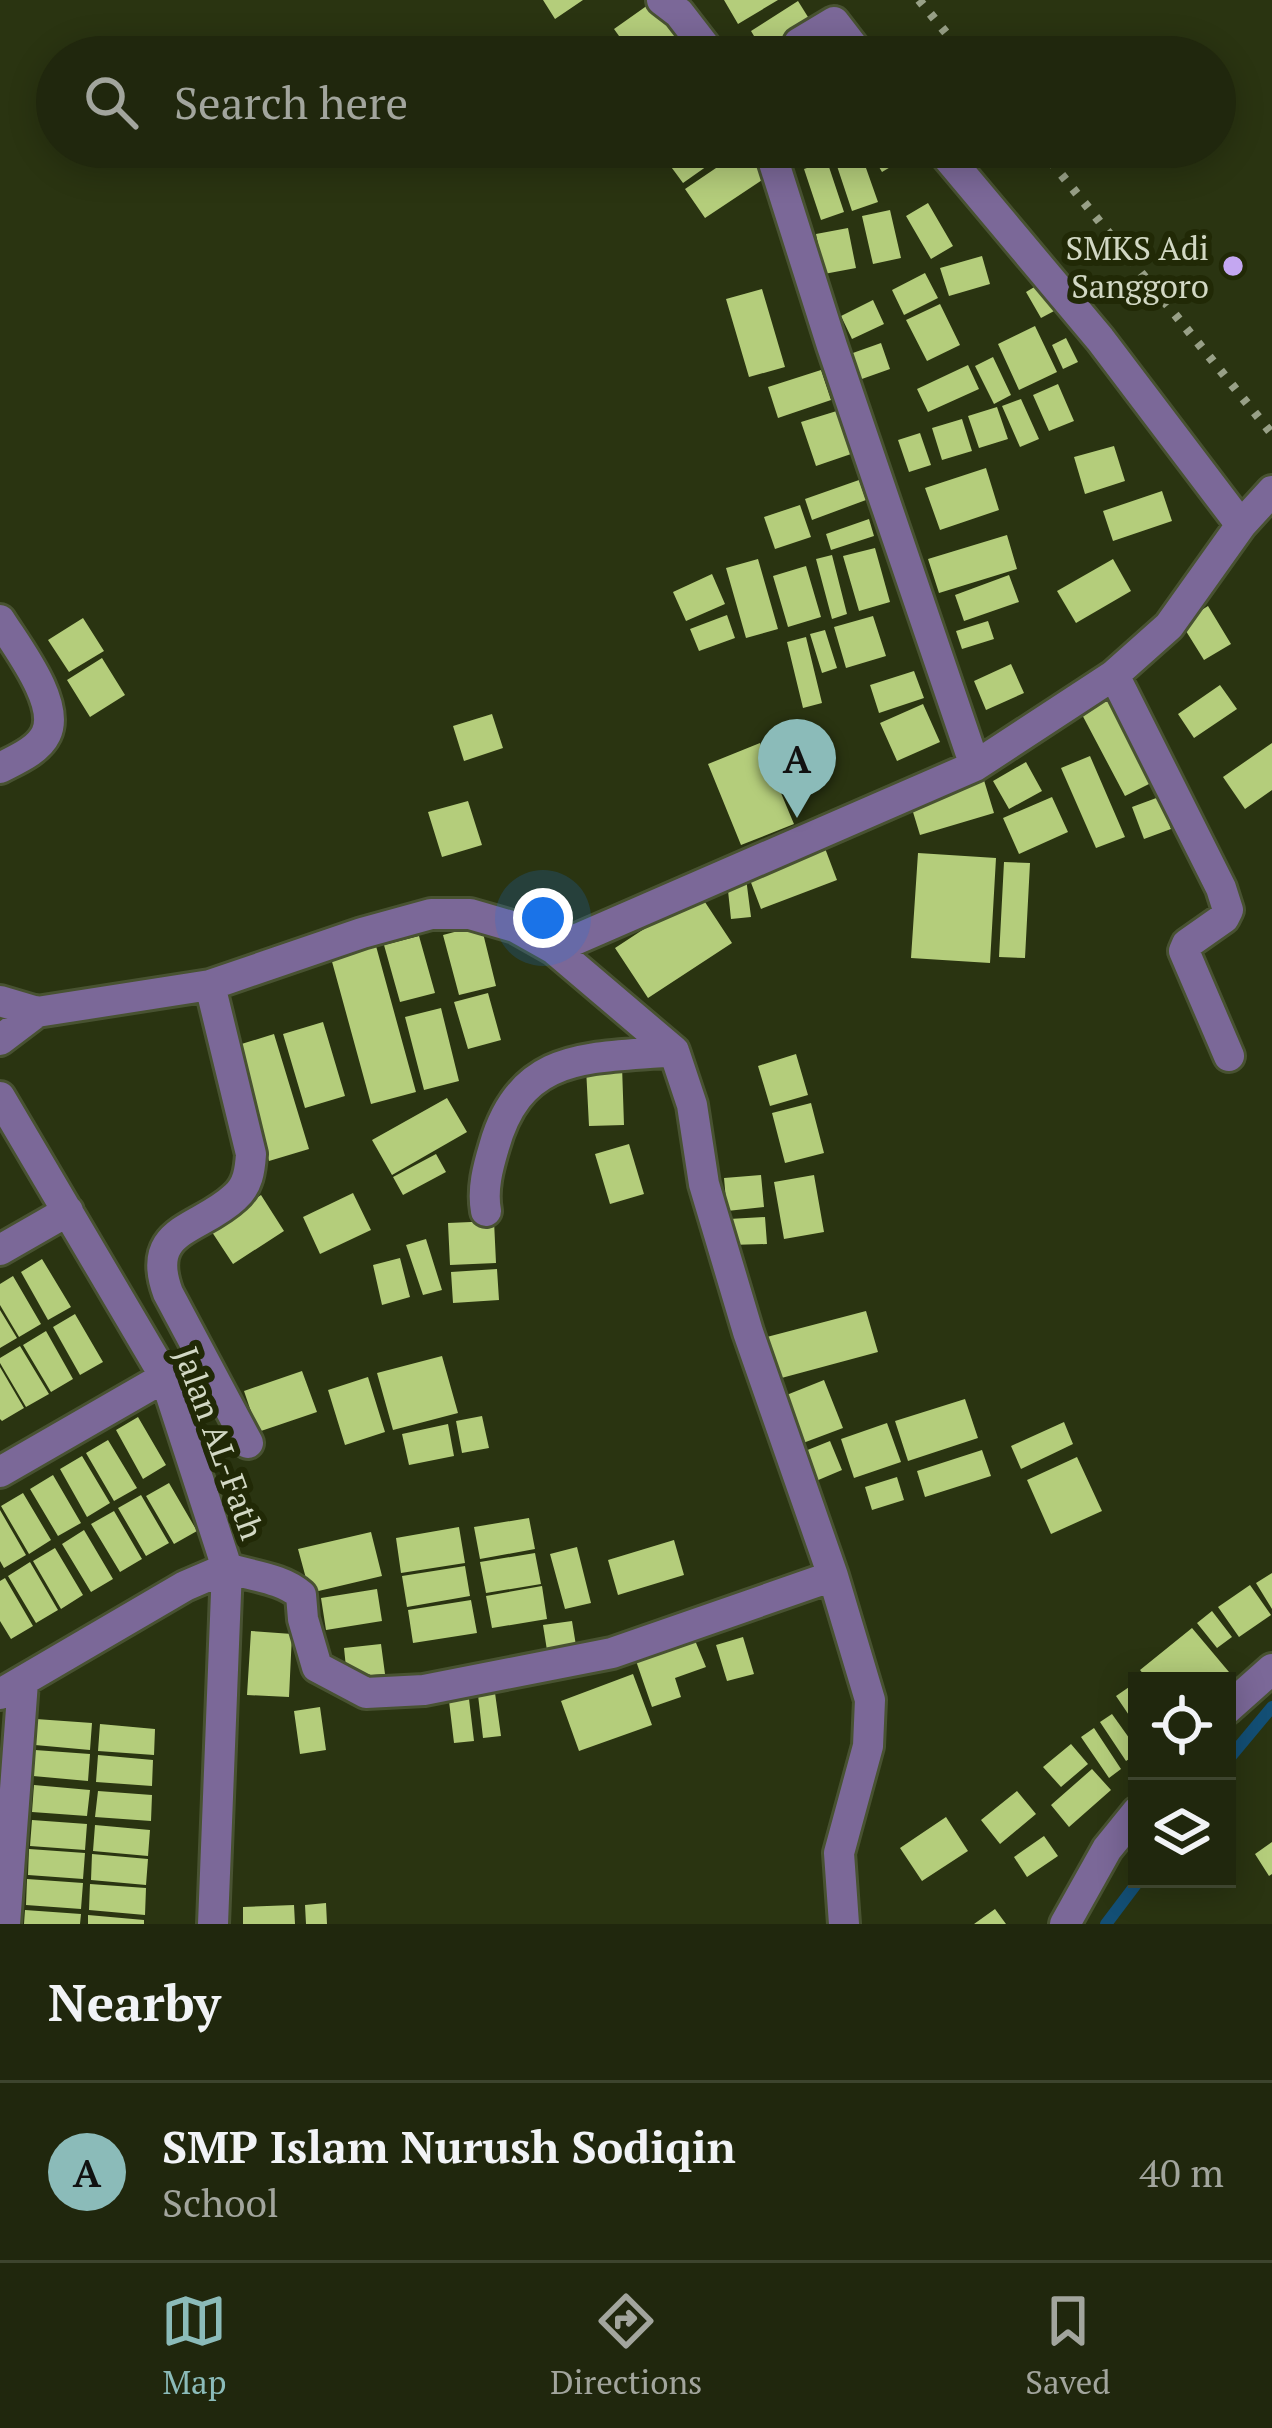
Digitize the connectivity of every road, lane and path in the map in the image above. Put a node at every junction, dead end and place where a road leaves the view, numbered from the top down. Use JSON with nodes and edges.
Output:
{"nodes":[{"id":1,"x":662,"y":0,"type":"edge"},
{"id":2,"x":825,"y":11,"type":"edge"},
{"id":3,"x":697,"y":36,"type":"edge"},
{"id":4,"x":805,"y":36,"type":"edge"},
{"id":5,"x":845,"y":36,"type":"edge"},
{"id":6,"x":776,"y":168,"type":"edge"},
{"id":7,"x":957,"y":168,"type":"edge"},
{"id":8,"x":1272,"y":490,"type":"edge"},
{"id":9,"x":1240,"y":525,"type":"junction"},
{"id":10,"x":0,"y":620,"type":"edge"},
{"id":11,"x":1114,"y":675,"type":"junction"},
{"id":12,"x":975,"y":766,"type":"junction"},
{"id":13,"x":0,"y":769,"type":"edge"},
{"id":14,"x":554,"y":949,"type":"junction"},
{"id":15,"x":210,"y":985,"type":"junction"},
{"id":16,"x":0,"y":1001,"type":"edge"},
{"id":17,"x":37,"y":1012,"type":"junction"},
{"id":18,"x":0,"y":1040,"type":"edge"},
{"id":19,"x":674,"y":1051,"type":"junction"},
{"id":20,"x":1229,"y":1056,"type":"dead end"},
{"id":21,"x":0,"y":1097,"type":"edge"},
{"id":22,"x":68,"y":1211,"type":"junction"},
{"id":23,"x":486,"y":1211,"type":"dead end"},
{"id":24,"x":0,"y":1250,"type":"edge"},
{"id":25,"x":165,"y":1377,"type":"junction"},
{"id":26,"x":248,"y":1442,"type":"dead end"},
{"id":27,"x":0,"y":1472,"type":"edge"},
{"id":28,"x":226,"y":1568,"type":"junction"},
{"id":29,"x":833,"y":1576,"type":"junction"},
{"id":30,"x":1272,"y":1670,"type":"edge"},
{"id":31,"x":11,"y":1688,"type":"edge"},
{"id":32,"x":1236,"y":1700,"type":"edge"},
{"id":33,"x":1128,"y":1823,"type":"edge"},
{"id":34,"x":5,"y":1924,"type":"edge"},
{"id":35,"x":213,"y":1924,"type":"edge"},
{"id":36,"x":844,"y":1924,"type":"edge"},
{"id":37,"x":1065,"y":1924,"type":"edge"}],
"edges":[{"from":1,"to":3,"type":"street"},
{"from":2,"to":4,"type":"street"},
{"from":2,"to":5,"type":"street"},
{"from":6,"to":12,"type":"street"},
{"from":7,"to":9,"type":"street"},
{"from":8,"to":9,"type":"street"},
{"from":9,"to":11,"type":"street"},
{"from":10,"to":13,"type":"street"},
{"from":11,"to":12,"type":"street"},
{"from":11,"to":20,"type":"street"},
{"from":12,"to":14,"type":"street"},
{"from":14,"to":15,"type":"street"},
{"from":14,"to":19,"type":"street"},
{"from":15,"to":17,"type":"street"},
{"from":15,"to":26,"type":"street"},
{"from":16,"to":17,"type":"street"},
{"from":17,"to":18,"type":"street"},
{"from":19,"to":23,"type":"street"},
{"from":19,"to":29,"type":"street"},
{"from":21,"to":22,"type":"street","name":"Jalan AL-Fath"},
{"from":22,"to":24,"type":"street"},
{"from":22,"to":25,"type":"street","name":"Jalan AL-Fath"},
{"from":25,"to":27,"type":"street"},
{"from":25,"to":28,"type":"street","name":"Jalan AL-Fath"},
{"from":28,"to":29,"type":"street"},
{"from":28,"to":31,"type":"street"},
{"from":28,"to":35,"type":"street","name":"Jalan AL-Fath"},
{"from":29,"to":36,"type":"street"},
{"from":30,"to":32,"type":"street"},
{"from":31,"to":34,"type":"street"},
{"from":33,"to":37,"type":"street"}]}
